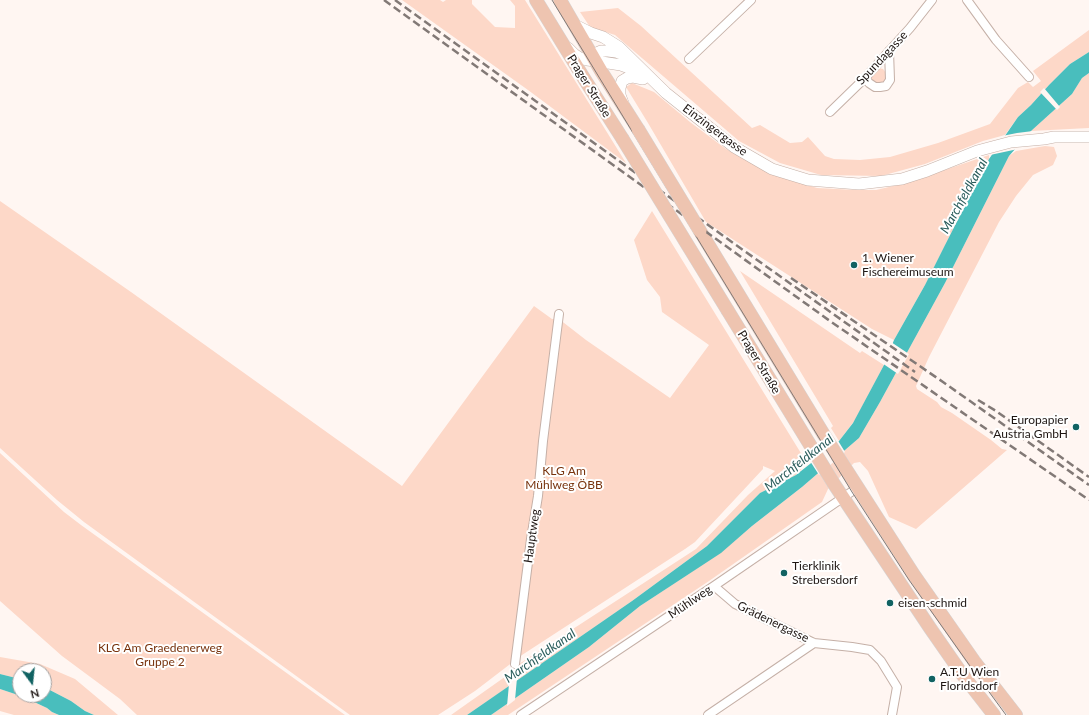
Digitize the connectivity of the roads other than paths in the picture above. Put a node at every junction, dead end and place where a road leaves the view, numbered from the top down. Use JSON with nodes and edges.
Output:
{"nodes":[{"id":1,"x":536,"y":0,"type":"edge"},
{"id":2,"x":560,"y":0,"type":"edge"},
{"id":3,"x":751,"y":0,"type":"edge"},
{"id":4,"x":932,"y":0,"type":"edge"},
{"id":5,"x":967,"y":0,"type":"edge"},
{"id":6,"x":575,"y":25,"type":"junction"},
{"id":7,"x":562,"y":41,"type":"junction"},
{"id":8,"x":889,"y":51,"type":"junction"},
{"id":9,"x":630,"y":57,"type":"junction"},
{"id":10,"x":591,"y":59,"type":"junction"},
{"id":11,"x":689,"y":59,"type":"dead end"},
{"id":12,"x":1029,"y":77,"type":"dead end"},
{"id":13,"x":865,"y":78,"type":"junction"},
{"id":14,"x":585,"y":80,"type":"junction"},
{"id":15,"x":644,"y":80,"type":"junction"},
{"id":16,"x":666,"y":93,"type":"junction"},
{"id":17,"x":625,"y":108,"type":"junction"},
{"id":18,"x":830,"y":112,"type":"dead end"},
{"id":19,"x":1089,"y":137,"type":"edge"},
{"id":20,"x":1044,"y":139,"type":"junction"},
{"id":21,"x":1089,"y":144,"type":"edge"},
{"id":22,"x":560,"y":314,"type":"dead end"},
{"id":23,"x":857,"y":488,"type":"junction"},
{"id":24,"x":844,"y":498,"type":"junction"},
{"id":25,"x":714,"y":586,"type":"junction"},
{"id":26,"x":814,"y":643,"type":"junction"},
{"id":27,"x":515,"y":664,"type":"dead end"},
{"id":28,"x":520,"y":715,"type":"edge"},
{"id":29,"x":708,"y":715,"type":"edge"},
{"id":30,"x":892,"y":715,"type":"edge"},
{"id":31,"x":994,"y":715,"type":"edge"},
{"id":32,"x":1016,"y":715,"type":"edge"}],
"edges":[{"from":1,"to":7,"type":"main road","name":"Prager Straße"},
{"from":2,"to":6,"type":"main road","name":"Prager Straße"},
{"from":3,"to":11,"type":"street"},
{"from":4,"to":8,"type":"street","name":"Spundagasse"},
{"from":5,"to":12,"type":"street"},
{"from":6,"to":9,"type":"main road","name":"Einzingergasse"},
{"from":6,"to":10,"type":"main road","name":"Prager Straße"},
{"from":7,"to":10,"type":"main road","name":"Einzingergasse"},
{"from":7,"to":14,"type":"main road","name":"Prager Straße"},
{"from":8,"to":13,"type":"street","name":"Spundagasse"},
{"from":8,"to":13,"type":"street"},
{"from":9,"to":10,"type":"main road","name":"Einzingergasse"},
{"from":9,"to":16,"type":"main road","name":"Einzingergasse"},
{"from":10,"to":14,"type":"main road"},
{"from":10,"to":15,"type":"main road","name":"Einzingergasse"},
{"from":10,"to":17,"type":"main road","name":"Prager Straße"},
{"from":13,"to":18,"type":"street","name":"Spundagasse"},
{"from":14,"to":24,"type":"main road","name":"Prager Straße","bridge":true},
{"from":15,"to":16,"type":"main road","name":"Einzingergasse"},
{"from":15,"to":17,"type":"main road","name":"Einzingergasse"},
{"from":16,"to":20,"type":"main road","name":"Einzingergasse"},
{"from":17,"to":23,"type":"main road","name":"Prager Straße","bridge":true},
{"from":19,"to":20,"type":"main road","name":"Einzingergasse"},
{"from":20,"to":21,"type":"main road","name":"Einzingergasse"},
{"from":22,"to":27,"type":"street","name":"Hauptweg"},
{"from":23,"to":24,"type":"street","name":"Mühlweg"},
{"from":23,"to":32,"type":"main road","name":"Prager Straße"},
{"from":24,"to":25,"type":"street","name":"Mühlweg"},
{"from":24,"to":31,"type":"main road","name":"Prager Straße"},
{"from":25,"to":26,"type":"street","name":"Grädenergasse"},
{"from":25,"to":28,"type":"street","name":"Mühlweg"},
{"from":26,"to":29,"type":"street"},
{"from":26,"to":30,"type":"street","name":"Grädenergasse"}]}
